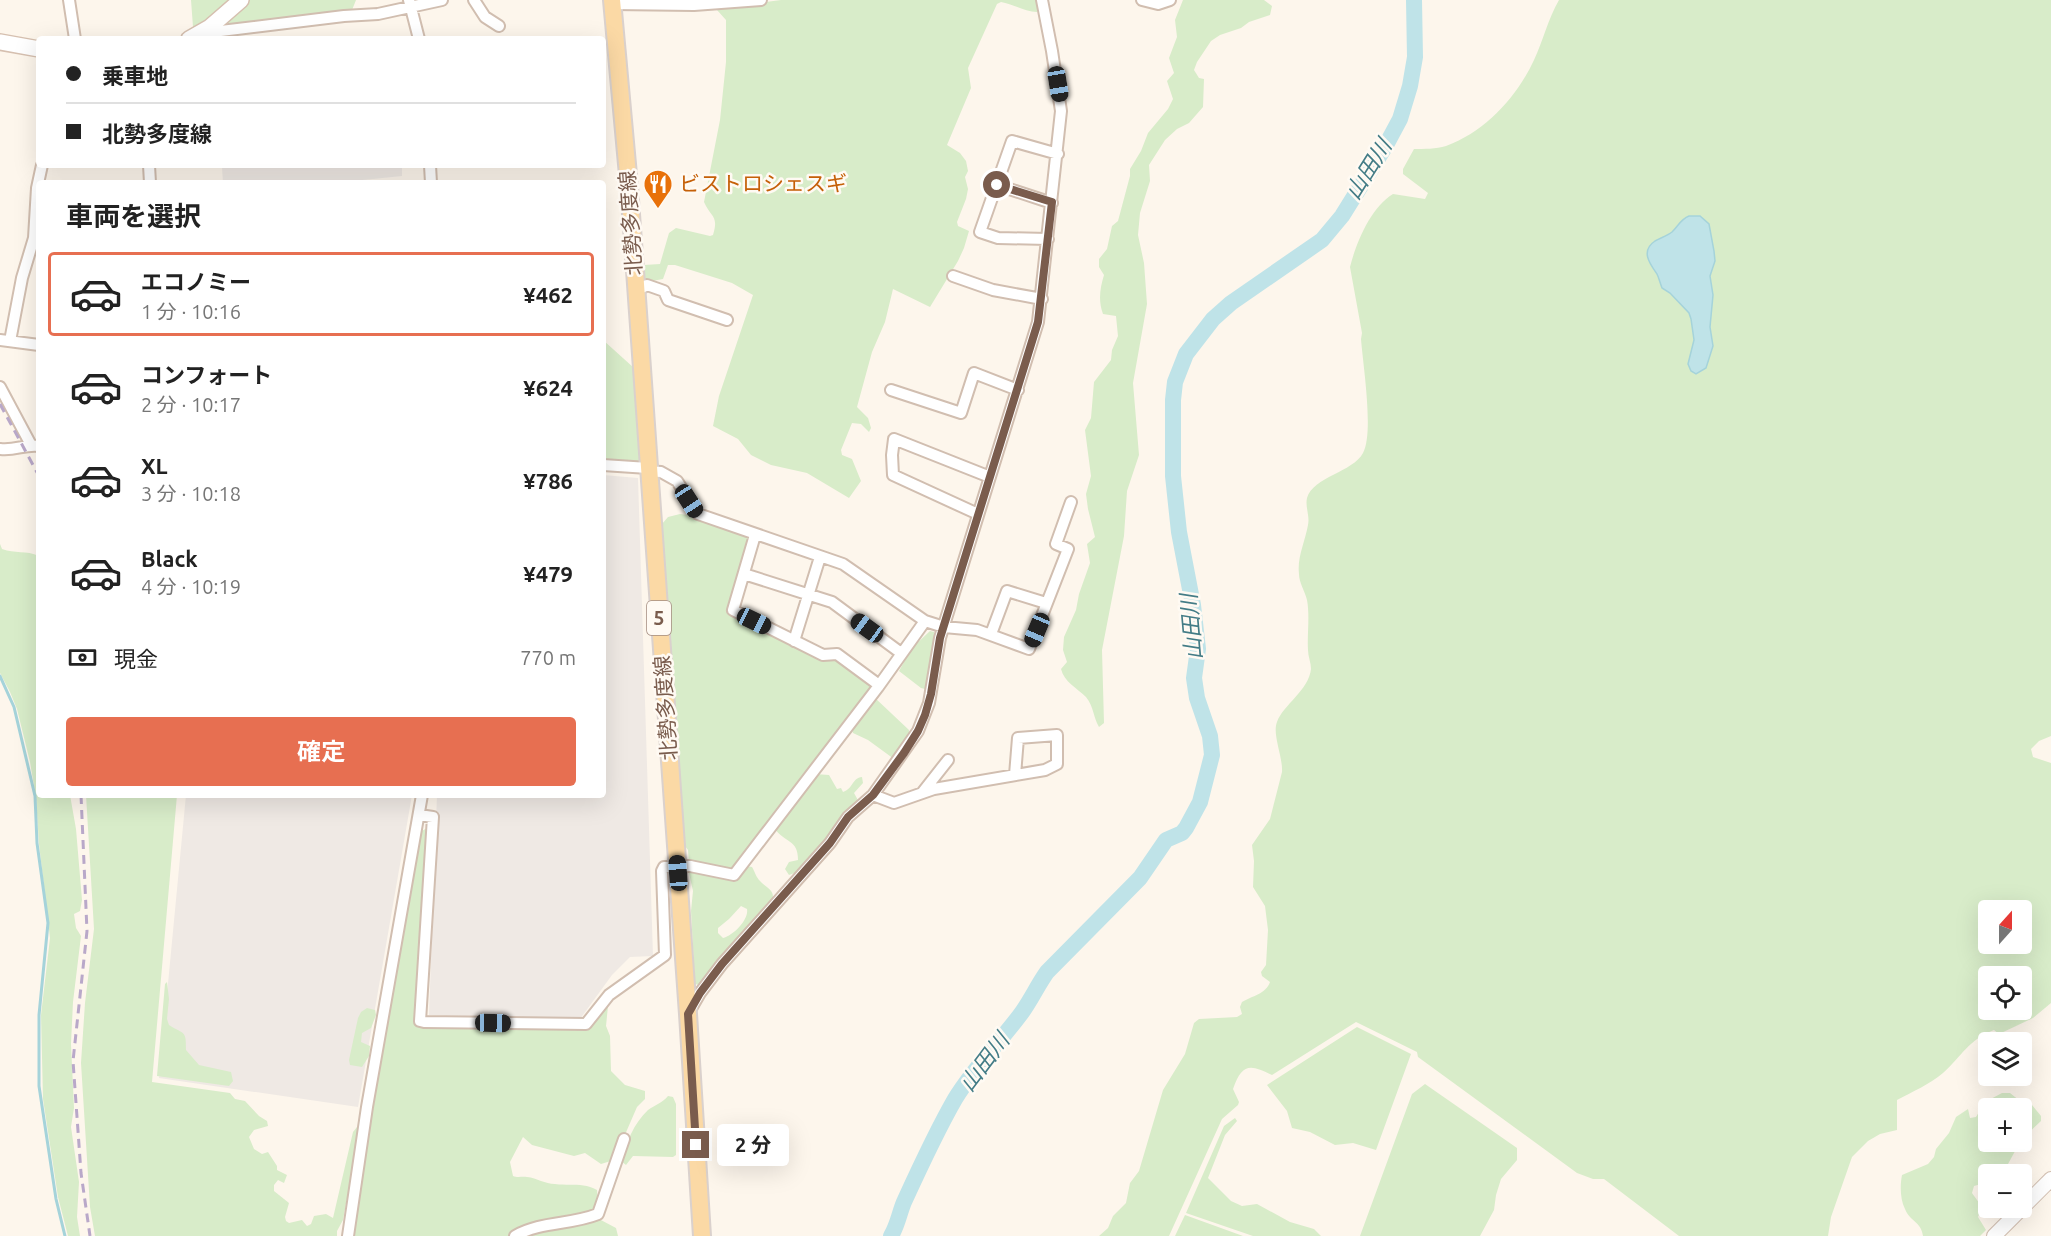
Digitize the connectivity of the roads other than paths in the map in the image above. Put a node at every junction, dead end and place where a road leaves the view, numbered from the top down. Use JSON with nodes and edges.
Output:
{"nodes":[{"id":1,"x":69,"y":0,"type":"edge"},
{"id":2,"x":242,"y":0,"type":"edge"},
{"id":3,"x":441,"y":0,"type":"edge"},
{"id":4,"x":474,"y":0,"type":"edge"},
{"id":5,"x":761,"y":0,"type":"edge"},
{"id":6,"x":1042,"y":0,"type":"edge"},
{"id":7,"x":1142,"y":0,"type":"edge"},
{"id":8,"x":1170,"y":0,"type":"edge"},
{"id":9,"x":612,"y":2,"type":"edge"},
{"id":10,"x":696,"y":2,"type":"edge"},
{"id":11,"x":410,"y":3,"type":"edge"},
{"id":12,"x":499,"y":26,"type":"dead end"},
{"id":13,"x":75,"y":36,"type":"edge"},
{"id":14,"x":198,"y":36,"type":"edge"},
{"id":15,"x":204,"y":36,"type":"edge"},
{"id":16,"x":418,"y":36,"type":"edge"},
{"id":17,"x":0,"y":44,"type":"edge"},
{"id":18,"x":36,"y":50,"type":"edge"},
{"id":19,"x":1058,"y":154,"type":"junction"},
{"id":20,"x":997,"y":185,"type":"junction"},
{"id":21,"x":1052,"y":202,"type":"junction"},
{"id":22,"x":36,"y":205,"type":"edge"},
{"id":23,"x":1048,"y":239,"type":"junction"},
{"id":24,"x":953,"y":276,"type":"dead end"},
{"id":25,"x":636,"y":291,"type":"junction"},
{"id":26,"x":1042,"y":299,"type":"junction"},
{"id":27,"x":727,"y":320,"type":"dead end"},
{"id":28,"x":5,"y":340,"type":"edge"},
{"id":29,"x":36,"y":345,"type":"edge"},
{"id":30,"x":0,"y":387,"type":"edge"},
{"id":31,"x":891,"y":390,"type":"dead end"},
{"id":32,"x":1018,"y":390,"type":"junction"},
{"id":33,"x":35,"y":446,"type":"edge"},
{"id":34,"x":0,"y":449,"type":"edge"},
{"id":35,"x":606,"y":465,"type":"edge"},
{"id":36,"x":648,"y":470,"type":"junction"},
{"id":37,"x":990,"y":477,"type":"junction"},
{"id":38,"x":1071,"y":501,"type":"dead end"},
{"id":39,"x":978,"y":514,"type":"junction"},
{"id":40,"x":755,"y":535,"type":"junction"},
{"id":41,"x":820,"y":557,"type":"junction"},
{"id":42,"x":744,"y":574,"type":"junction"},
{"id":43,"x":808,"y":595,"type":"junction"},
{"id":44,"x":1046,"y":603,"type":"junction"},
{"id":45,"x":925,"y":621,"type":"junction"},
{"id":46,"x":944,"y":627,"type":"junction"},
{"id":47,"x":991,"y":634,"type":"junction"},
{"id":48,"x":794,"y":640,"type":"junction"},
{"id":49,"x":901,"y":653,"type":"junction"},
{"id":50,"x":879,"y":685,"type":"junction"},
{"id":51,"x":948,"y":760,"type":"dead end"},
{"id":52,"x":1016,"y":775,"type":"junction"},
{"id":53,"x":922,"y":793,"type":"junction"},
{"id":54,"x":873,"y":795,"type":"junction"},
{"id":55,"x":422,"y":798,"type":"edge"},
{"id":56,"x":419,"y":815,"type":"junction"},
{"id":57,"x":688,"y":1014,"type":"junction"},
{"id":58,"x":624,"y":1139,"type":"dead end"},
{"id":59,"x":2051,"y":1179,"type":"edge"},
{"id":60,"x":348,"y":1236,"type":"edge"},
{"id":61,"x":515,"y":1236,"type":"edge"},
{"id":62,"x":702,"y":1236,"type":"edge"},
{"id":63,"x":1994,"y":1236,"type":"edge"}],
"edges":[{"from":1,"to":13,"type":"street"},
{"from":2,"to":14,"type":"main road"},
{"from":3,"to":11,"type":"street"},
{"from":4,"to":12,"type":"street"},
{"from":5,"to":10,"type":"street"},
{"from":6,"to":19,"type":"street"},
{"from":7,"to":8,"type":"street"},
{"from":9,"to":10,"type":"street"},
{"from":9,"to":25,"type":"main road","name":"北勢多度線","number":"5"},
{"from":11,"to":15,"type":"street"},
{"from":11,"to":16,"type":"street"},
{"from":17,"to":18,"type":"main road"},
{"from":19,"to":20,"type":"street"},
{"from":19,"to":21,"type":"street"},
{"from":20,"to":21,"type":"street"},
{"from":20,"to":23,"type":"street"},
{"from":21,"to":23,"type":"street"},
{"from":22,"to":28,"type":"street"},
{"from":23,"to":26,"type":"street"},
{"from":24,"to":26,"type":"street"},
{"from":25,"to":27,"type":"street"},
{"from":25,"to":36,"type":"main road","name":"北勢多度線","number":"5"},
{"from":26,"to":32,"type":"street"},
{"from":28,"to":29,"type":"street"},
{"from":30,"to":33,"type":"street"},
{"from":31,"to":32,"type":"street"},
{"from":32,"to":37,"type":"street"},
{"from":33,"to":34,"type":"street"},
{"from":35,"to":36,"type":"street"},
{"from":36,"to":40,"type":"street"},
{"from":36,"to":57,"type":"main road","name":"北勢多度線","number":"5"},
{"from":37,"to":39,"type":"street"},
{"from":37,"to":39,"type":"street"},
{"from":38,"to":44,"type":"street"},
{"from":39,"to":46,"type":"street"},
{"from":40,"to":41,"type":"street"},
{"from":40,"to":42,"type":"street"},
{"from":41,"to":43,"type":"street"},
{"from":41,"to":45,"type":"street"},
{"from":42,"to":43,"type":"street"},
{"from":42,"to":48,"type":"street"},
{"from":43,"to":48,"type":"street"},
{"from":43,"to":49,"type":"street"},
{"from":44,"to":47,"type":"street"},
{"from":44,"to":47,"type":"street"},
{"from":45,"to":46,"type":"street"},
{"from":45,"to":49,"type":"street"},
{"from":46,"to":47,"type":"street"},
{"from":46,"to":54,"type":"street"},
{"from":48,"to":50,"type":"street"},
{"from":49,"to":50,"type":"street"},
{"from":50,"to":56,"type":"street","bridge":true},
{"from":51,"to":53,"type":"street"},
{"from":52,"to":52,"type":"street"},
{"from":52,"to":53,"type":"street"},
{"from":53,"to":54,"type":"street"},
{"from":54,"to":57,"type":"street"},
{"from":55,"to":56,"type":"street"},
{"from":56,"to":60,"type":"street"},
{"from":57,"to":62,"type":"main road","name":"北勢多度線","number":"5"},
{"from":58,"to":61,"type":"street"},
{"from":59,"to":63,"type":"street"}]}
